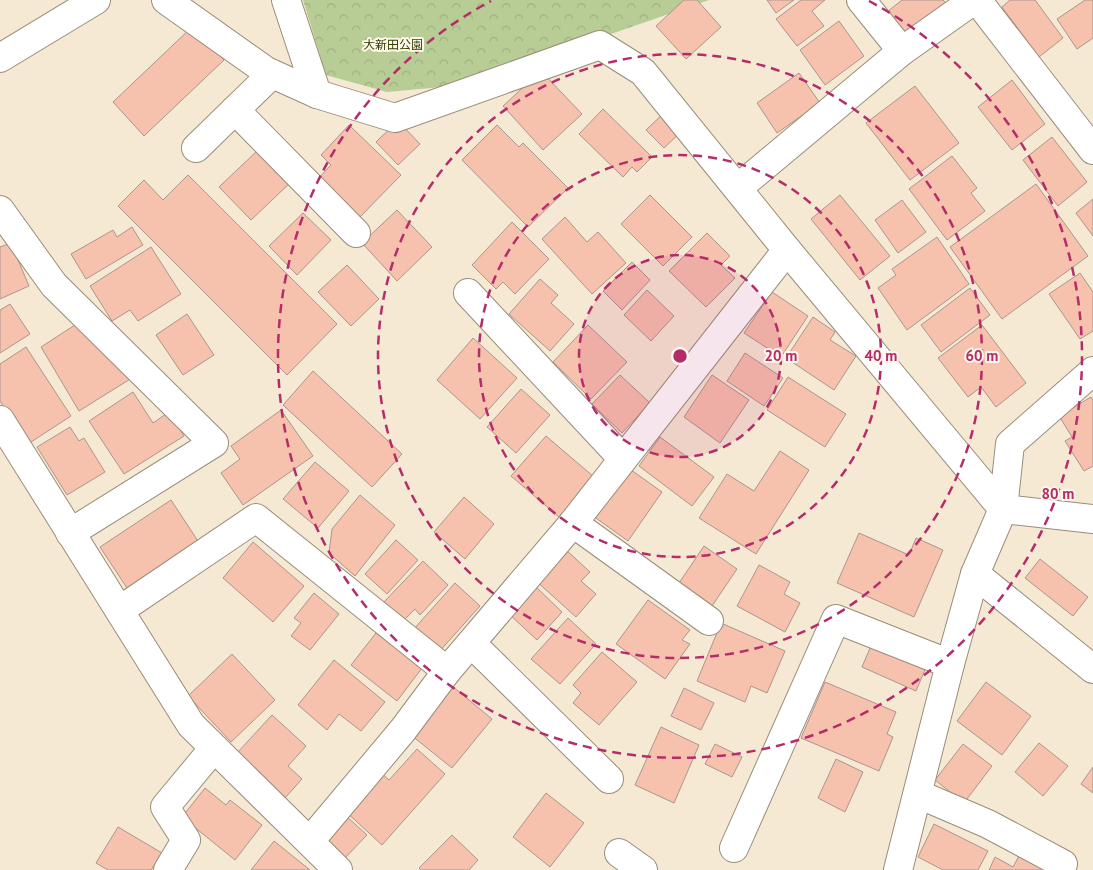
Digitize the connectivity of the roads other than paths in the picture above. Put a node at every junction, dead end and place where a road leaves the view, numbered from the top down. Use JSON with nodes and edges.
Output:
{"nodes":[{"id":1,"x":96,"y":0,"type":"edge"},
{"id":2,"x":166,"y":0,"type":"edge"},
{"id":3,"x":286,"y":0,"type":"edge"},
{"id":4,"x":861,"y":0,"type":"edge"},
{"id":5,"x":976,"y":0,"type":"edge"},
{"id":6,"x":902,"y":51,"type":"junction"},
{"id":7,"x":0,"y":58,"type":"edge"},
{"id":8,"x":272,"y":74,"type":"junction"},
{"id":9,"x":316,"y":94,"type":"junction"},
{"id":10,"x":235,"y":110,"type":"junction"},
{"id":11,"x":196,"y":148,"type":"dead end"},
{"id":12,"x":1093,"y":150,"type":"edge"},
{"id":13,"x":738,"y":188,"type":"junction"},
{"id":14,"x":0,"y":210,"type":"edge"},
{"id":15,"x":356,"y":233,"type":"dead end"},
{"id":16,"x":788,"y":250,"type":"junction"},
{"id":17,"x":468,"y":293,"type":"dead end"},
{"id":18,"x":1093,"y":371,"type":"edge"},
{"id":19,"x":0,"y":420,"type":"edge"},
{"id":20,"x":623,"y":459,"type":"junction"},
{"id":21,"x":1003,"y":508,"type":"junction"},
{"id":22,"x":1093,"y":519,"type":"edge"},
{"id":23,"x":573,"y":523,"type":"junction"},
{"id":24,"x":70,"y":533,"type":"junction"},
{"id":25,"x":975,"y":574,"type":"junction"},
{"id":26,"x":120,"y":610,"type":"junction"},
{"id":27,"x":709,"y":621,"type":"dead end"},
{"id":28,"x":471,"y":643,"type":"junction"},
{"id":29,"x":950,"y":664,"type":"junction"},
{"id":30,"x":1093,"y":669,"type":"edge"},
{"id":31,"x":447,"y":671,"type":"junction"},
{"id":32,"x":214,"y":748,"type":"junction"},
{"id":33,"x":609,"y":779,"type":"dead end"},
{"id":34,"x":918,"y":794,"type":"junction"},
{"id":35,"x":310,"y":842,"type":"junction"},
{"id":36,"x":734,"y":848,"type":"dead end"},
{"id":37,"x":619,"y":853,"type":"dead end"},
{"id":38,"x":1063,"y":864,"type":"dead end"},
{"id":39,"x":168,"y":870,"type":"edge"},
{"id":40,"x":338,"y":870,"type":"edge"},
{"id":41,"x":643,"y":870,"type":"edge"},
{"id":42,"x":898,"y":870,"type":"edge"}],
"edges":[{"from":1,"to":7,"type":"street"},
{"from":2,"to":8,"type":"street"},
{"from":3,"to":9,"type":"street"},
{"from":4,"to":6,"type":"street"},
{"from":5,"to":6,"type":"street"},
{"from":5,"to":12,"type":"street"},
{"from":6,"to":13,"type":"street"},
{"from":8,"to":9,"type":"street"},
{"from":8,"to":10,"type":"street"},
{"from":9,"to":13,"type":"street"},
{"from":10,"to":11,"type":"street"},
{"from":10,"to":15,"type":"street"},
{"from":13,"to":16,"type":"street"},
{"from":14,"to":24,"type":"street"},
{"from":16,"to":20,"type":"street"},
{"from":16,"to":21,"type":"street"},
{"from":17,"to":20,"type":"street"},
{"from":18,"to":21,"type":"street"},
{"from":19,"to":24,"type":"street"},
{"from":20,"to":23,"type":"street"},
{"from":21,"to":22,"type":"street"},
{"from":21,"to":25,"type":"street"},
{"from":23,"to":27,"type":"street"},
{"from":23,"to":28,"type":"street"},
{"from":24,"to":26,"type":"street"},
{"from":25,"to":29,"type":"street"},
{"from":25,"to":30,"type":"street"},
{"from":26,"to":31,"type":"street"},
{"from":26,"to":32,"type":"street"},
{"from":28,"to":31,"type":"street"},
{"from":28,"to":33,"type":"street"},
{"from":29,"to":34,"type":"street"},
{"from":29,"to":36,"type":"street"},
{"from":31,"to":35,"type":"street"},
{"from":32,"to":35,"type":"street"},
{"from":32,"to":39,"type":"street"},
{"from":34,"to":38,"type":"street"},
{"from":34,"to":42,"type":"street"},
{"from":35,"to":40,"type":"street"},
{"from":37,"to":41,"type":"street"}]}
